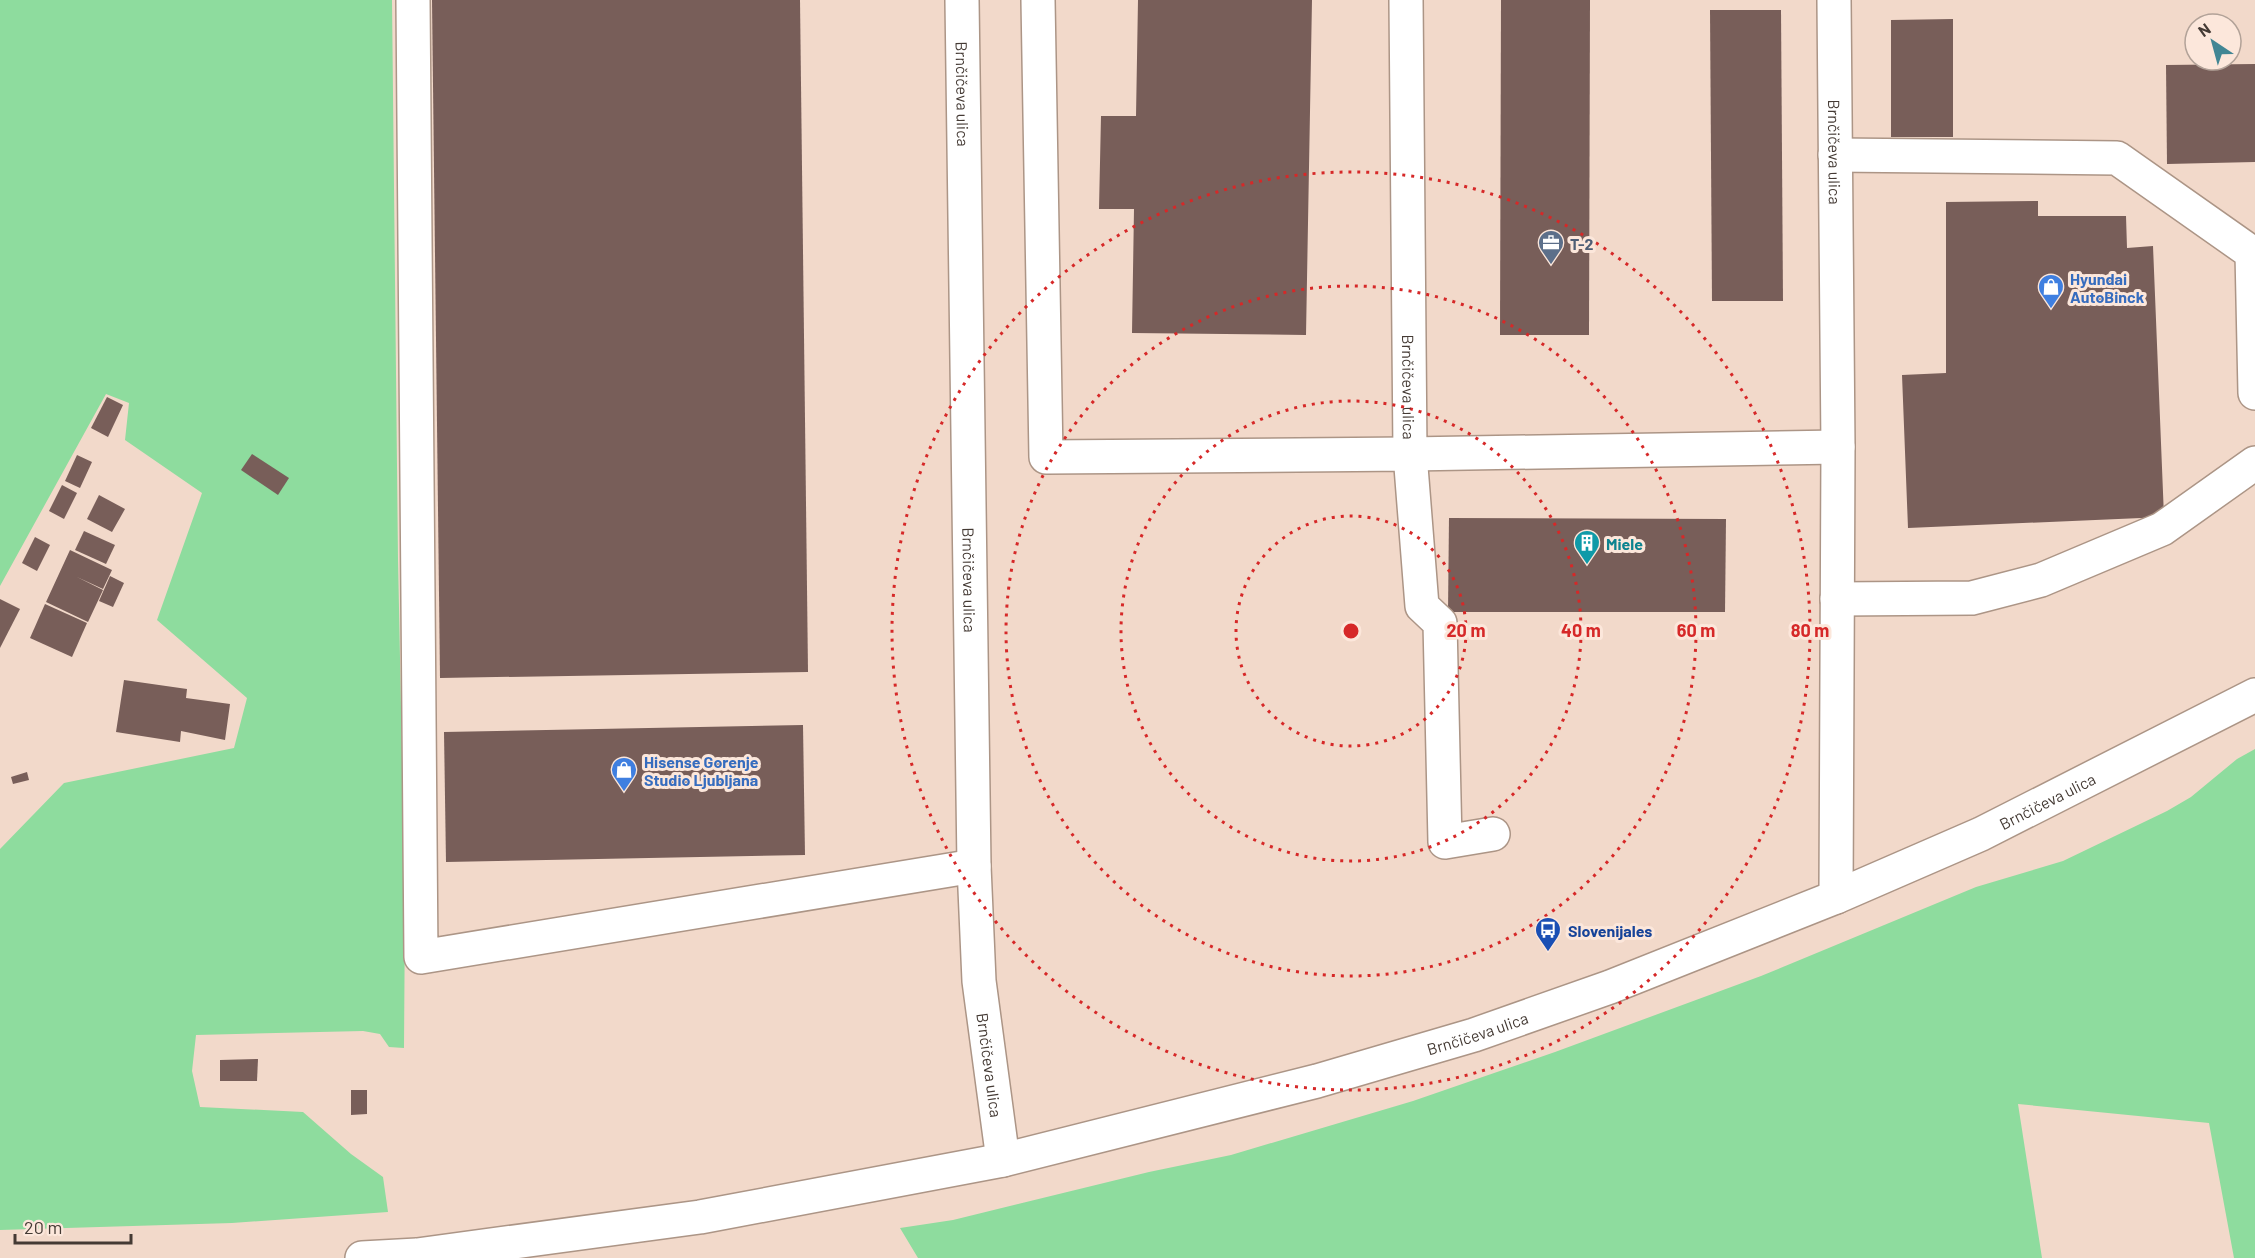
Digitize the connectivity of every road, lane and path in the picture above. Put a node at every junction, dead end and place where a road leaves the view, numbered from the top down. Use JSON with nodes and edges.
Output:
{"nodes":[{"id":1,"x":413,"y":0,"type":"edge"},
{"id":2,"x":962,"y":0,"type":"edge"},
{"id":3,"x":1038,"y":0,"type":"edge"},
{"id":4,"x":1406,"y":0,"type":"edge"},
{"id":5,"x":1834,"y":0,"type":"edge"},
{"id":6,"x":1835,"y":155,"type":"junction"},
{"id":7,"x":2255,"y":393,"type":"edge"},
{"id":8,"x":1838,"y":447,"type":"junction"},
{"id":9,"x":1410,"y":454,"type":"junction"},
{"id":10,"x":2255,"y":463,"type":"edge"},
{"id":11,"x":1837,"y":599,"type":"junction"},
{"id":12,"x":2255,"y":695,"type":"edge"},
{"id":13,"x":1493,"y":834,"type":"dead end"},
{"id":14,"x":974,"y":866,"type":"junction"},
{"id":15,"x":1836,"y":897,"type":"junction"},
{"id":16,"x":1004,"y":1160,"type":"junction"},
{"id":17,"x":362,"y":1258,"type":"edge"}],
"edges":[{"from":1,"to":14,"type":"street"},
{"from":2,"to":14,"type":"street","name":"Brnčičeva ulica"},
{"from":3,"to":9,"type":"street"},
{"from":4,"to":9,"type":"street","name":"Brnčičeva ulica"},
{"from":5,"to":6,"type":"street","name":"Brnčičeva ulica"},
{"from":6,"to":7,"type":"street"},
{"from":6,"to":8,"type":"street","name":"Brnčičeva ulica"},
{"from":8,"to":9,"type":"street","name":"Brnčičeva ulica"},
{"from":8,"to":11,"type":"street","name":"Brnčičeva ulica"},
{"from":9,"to":13,"type":"street"},
{"from":10,"to":11,"type":"street"},
{"from":11,"to":15,"type":"street","name":"Brnčičeva ulica"},
{"from":12,"to":15,"type":"street","name":"Brnčičeva ulica"},
{"from":14,"to":16,"type":"street","name":"Brnčičeva ulica"},
{"from":15,"to":16,"type":"street","name":"Brnčičeva ulica"},
{"from":16,"to":17,"type":"street","name":"Brnčičeva ulica"}]}
